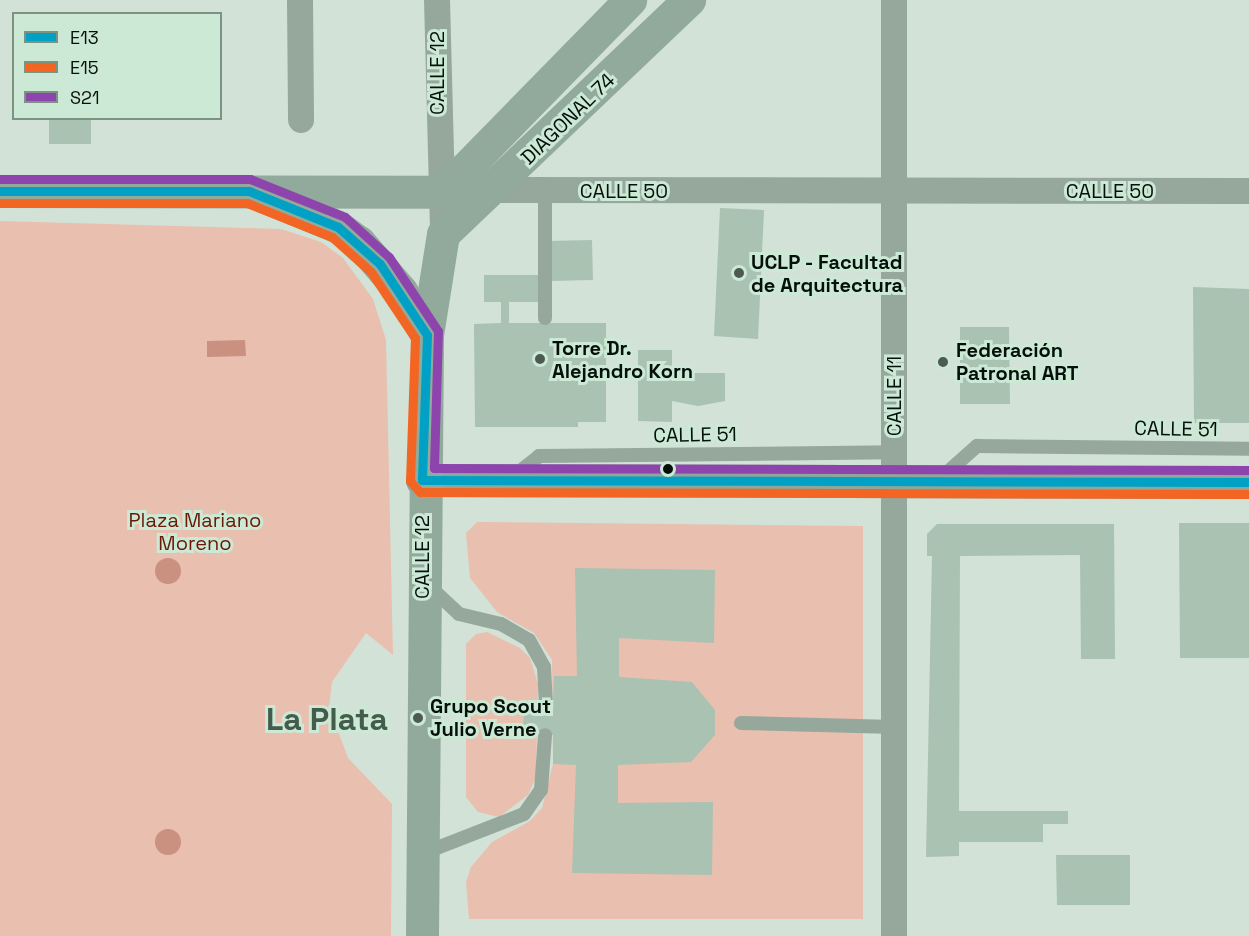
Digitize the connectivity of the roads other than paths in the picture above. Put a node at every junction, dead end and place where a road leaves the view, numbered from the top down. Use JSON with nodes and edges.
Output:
{"nodes":[{"id":1,"x":300,"y":0,"type":"edge"},
{"id":2,"x":437,"y":0,"type":"edge"},
{"id":3,"x":630,"y":0,"type":"edge"},
{"id":4,"x":689,"y":0,"type":"edge"},
{"id":5,"x":894,"y":0,"type":"edge"},
{"id":6,"x":301,"y":120,"type":"dead end"},
{"id":7,"x":494,"y":190,"type":"junction"},
{"id":8,"x":0,"y":191,"type":"edge"},
{"id":9,"x":249,"y":191,"type":"junction"},
{"id":10,"x":545,"y":191,"type":"junction"},
{"id":11,"x":894,"y":191,"type":"junction"},
{"id":12,"x":1249,"y":191,"type":"edge"},
{"id":13,"x":442,"y":192,"type":"junction"},
{"id":14,"x":443,"y":234,"type":"junction"},
{"id":15,"x":545,"y":318,"type":"dead end"},
{"id":16,"x":427,"y":335,"type":"junction"},
{"id":17,"x":1249,"y":449,"type":"edge"},
{"id":18,"x":893,"y":467,"type":"junction"},
{"id":19,"x":422,"y":480,"type":"junction"},
{"id":20,"x":937,"y":482,"type":"junction"},
{"id":21,"x":1249,"y":482,"type":"edge"},
{"id":22,"x":422,"y":580,"type":"junction"},
{"id":23,"x":546,"y":705,"type":"dead end"},
{"id":24,"x":741,"y":723,"type":"dead end"},
{"id":25,"x":894,"y":727,"type":"junction"},
{"id":26,"x":545,"y":735,"type":"dead end"},
{"id":27,"x":422,"y":854,"type":"junction"},
{"id":28,"x":422,"y":936,"type":"edge"},
{"id":29,"x":894,"y":936,"type":"edge"}],
"edges":[{"from":1,"to":6,"type":"street"},
{"from":2,"to":13,"type":"street","name":"CALLE 12"},
{"from":3,"to":13,"type":"main road","name":"DIAGONAL 74"},
{"from":4,"to":7,"type":"main road","name":"DIAGONAL 74"},
{"from":5,"to":11,"type":"street","name":"CALLE 11"},
{"from":7,"to":10,"type":"street","name":"CALLE 50"},
{"from":7,"to":13,"type":"street","name":"CALLE 50"},
{"from":7,"to":14,"type":"main road","name":"DIAGONAL 74"},
{"from":8,"to":9,"type":"main road","name":"CALLE 50"},
{"from":9,"to":13,"type":"main road","name":"CALLE 50"},
{"from":9,"to":16,"type":"main road"},
{"from":10,"to":11,"type":"street","name":"CALLE 50"},
{"from":10,"to":15,"type":"lane"},
{"from":11,"to":12,"type":"street","name":"CALLE 50"},
{"from":11,"to":18,"type":"street","name":"CALLE 11"},
{"from":13,"to":14,"type":"street","name":"CALLE 12"},
{"from":14,"to":16,"type":"main road","name":"CALLE 12"},
{"from":16,"to":19,"type":"main road","name":"CALLE 12"},
{"from":17,"to":20,"type":"lane","name":"CALLE 51"},
{"from":18,"to":19,"type":"street"},
{"from":18,"to":20,"type":"street"},
{"from":18,"to":25,"type":"street","name":"CALLE 11"},
{"from":19,"to":22,"type":"main road","name":"CALLE 12"},
{"from":20,"to":21,"type":"street"},
{"from":22,"to":23,"type":"lane"},
{"from":22,"to":27,"type":"main road","name":"CALLE 12"},
{"from":24,"to":25,"type":"lane"},
{"from":25,"to":29,"type":"street","name":"CALLE 11"},
{"from":26,"to":27,"type":"lane"},
{"from":27,"to":28,"type":"main road","name":"CALLE 12"}]}
